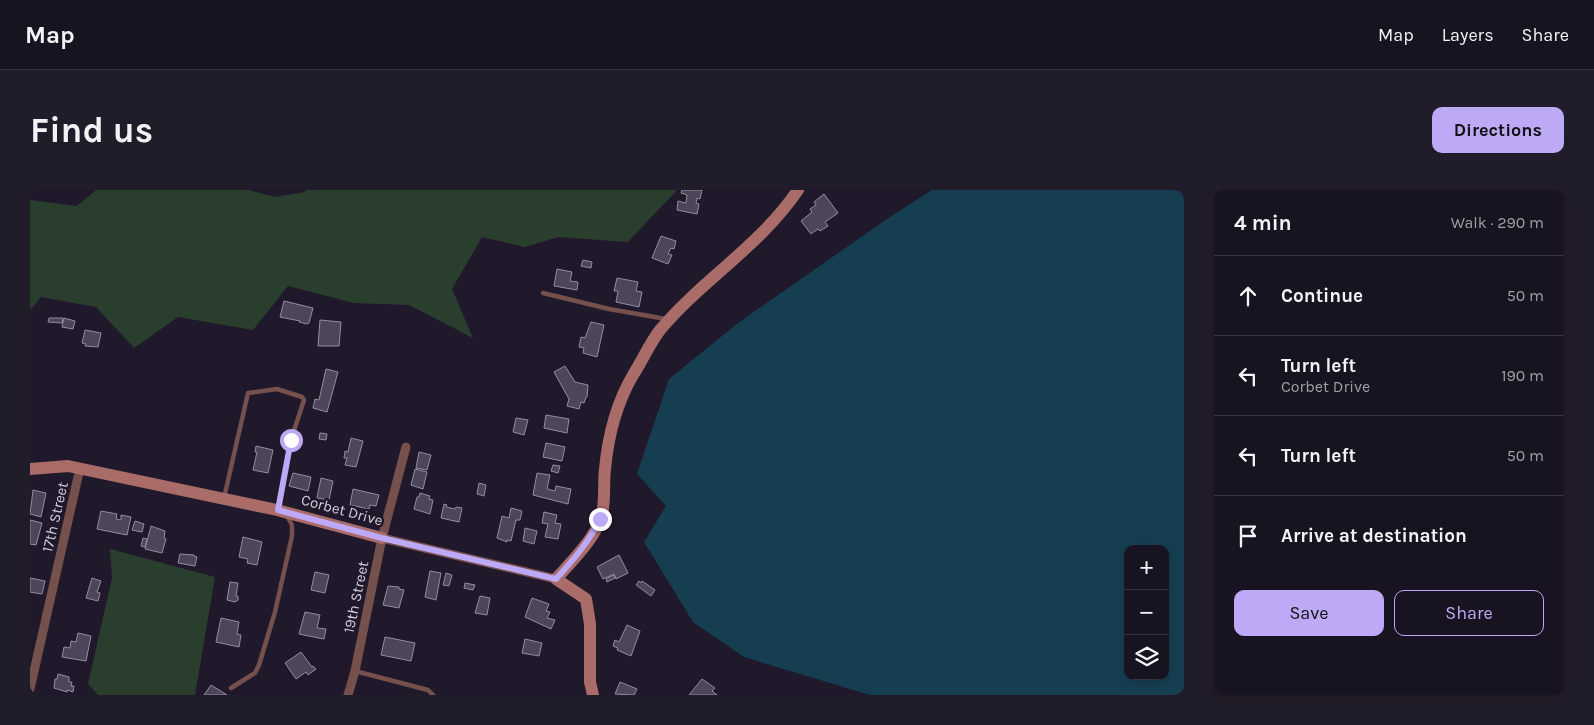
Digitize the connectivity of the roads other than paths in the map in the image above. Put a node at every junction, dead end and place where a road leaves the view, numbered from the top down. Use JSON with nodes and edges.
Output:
{"nodes":[{"id":1,"x":798,"y":190,"type":"edge"},
{"id":2,"x":543,"y":293,"type":"dead end"},
{"id":3,"x":670,"y":320,"type":"junction"},
{"id":4,"x":406,"y":447,"type":"dead end"},
{"id":5,"x":80,"y":468,"type":"junction"},
{"id":6,"x":30,"y":469,"type":"edge"},
{"id":7,"x":224,"y":498,"type":"junction"},
{"id":8,"x":282,"y":511,"type":"junction"},
{"id":9,"x":382,"y":538,"type":"junction"},
{"id":10,"x":556,"y":579,"type":"junction"},
{"id":11,"x":355,"y":671,"type":"junction"},
{"id":12,"x":231,"y":688,"type":"dead end"},
{"id":13,"x":30,"y":689,"type":"edge"},
{"id":14,"x":348,"y":695,"type":"edge"},
{"id":15,"x":433,"y":695,"type":"edge"},
{"id":16,"x":593,"y":695,"type":"edge"}],
"edges":[{"from":1,"to":3,"type":"street"},
{"from":2,"to":3,"type":"lane"},
{"from":3,"to":10,"type":"street"},
{"from":4,"to":9,"type":"street","name":"19th Street"},
{"from":5,"to":6,"type":"street","name":"Corbet Drive"},
{"from":5,"to":7,"type":"street","name":"Corbet Drive"},
{"from":5,"to":13,"type":"street","name":"17th Street"},
{"from":7,"to":8,"type":"street","name":"Corbet Drive"},
{"from":7,"to":8,"type":"lane"},
{"from":8,"to":9,"type":"street","name":"Corbet Drive"},
{"from":8,"to":12,"type":"lane"},
{"from":9,"to":10,"type":"street","name":"Corbet Drive"},
{"from":9,"to":11,"type":"street","name":"19th Street"},
{"from":10,"to":16,"type":"street"},
{"from":11,"to":14,"type":"street","name":"19th Street"},
{"from":11,"to":15,"type":"lane"}]}
